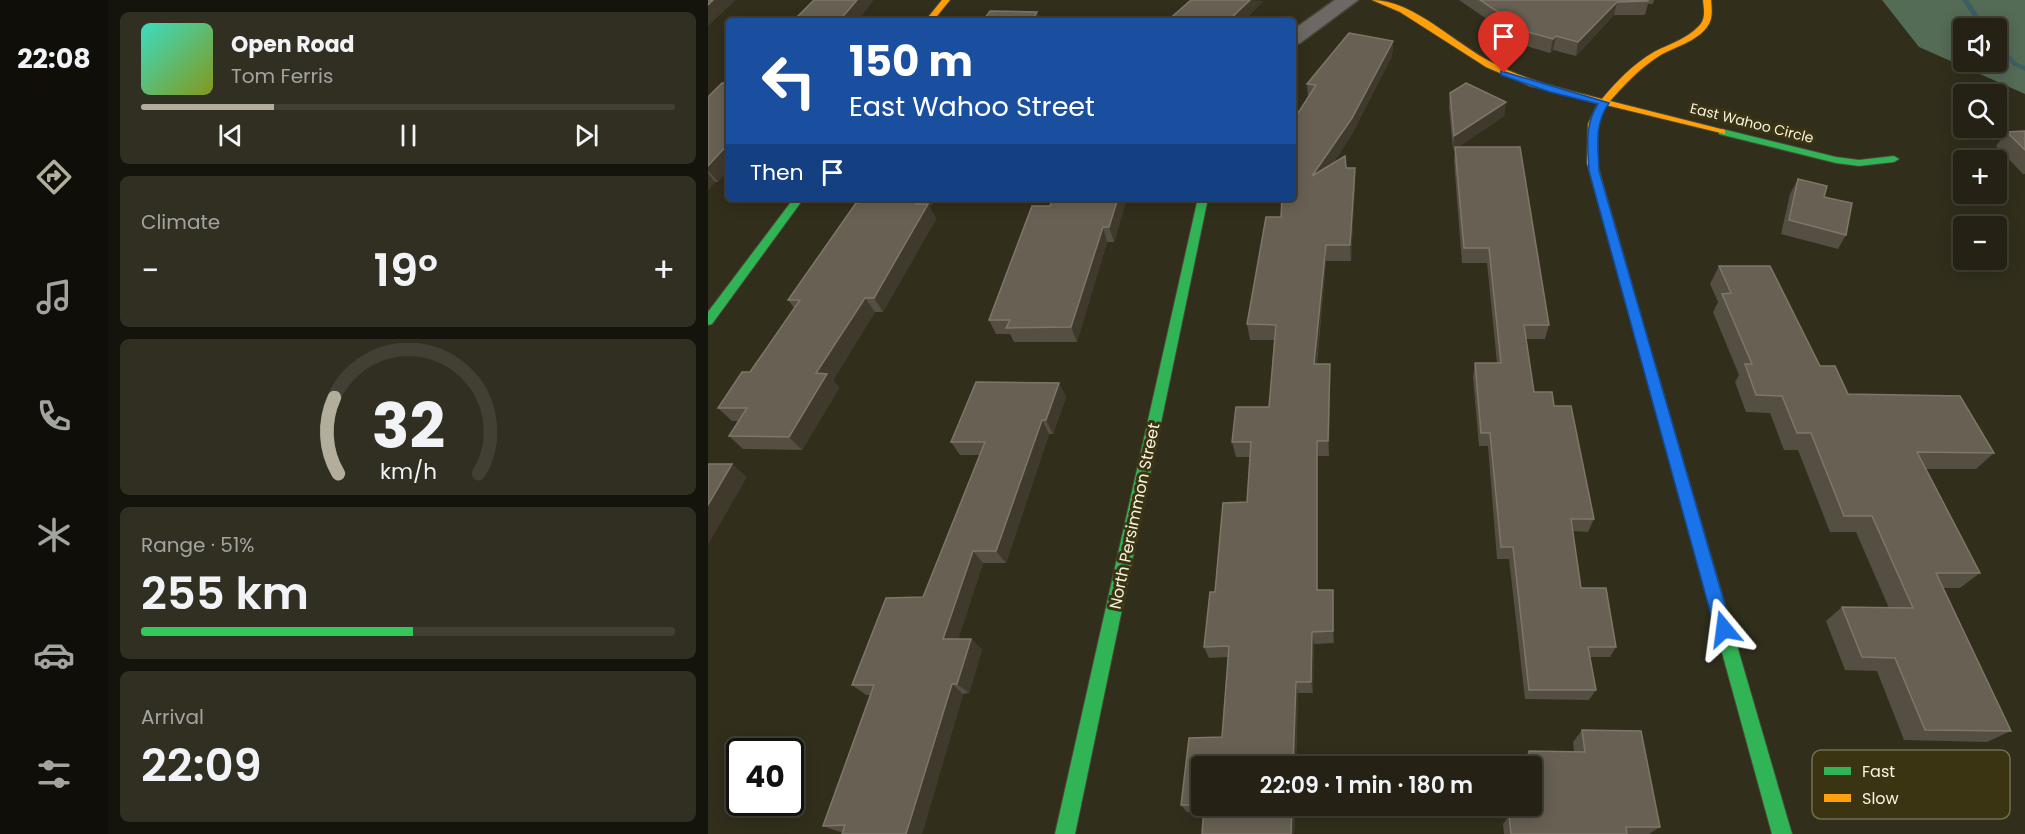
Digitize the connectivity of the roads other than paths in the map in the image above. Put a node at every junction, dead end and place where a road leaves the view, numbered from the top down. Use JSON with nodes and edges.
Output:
{"nodes":[{"id":1,"x":946,"y":0,"type":"edge"},
{"id":2,"x":1348,"y":0,"type":"edge"},
{"id":3,"x":1376,"y":0,"type":"edge"},
{"id":4,"x":1707,"y":0,"type":"edge"},
{"id":5,"x":932,"y":18,"type":"edge"},
{"id":6,"x":1296,"y":37,"type":"edge"},
{"id":7,"x":1604,"y":103,"type":"junction"},
{"id":8,"x":1894,"y":159,"type":"dead end"},
{"id":9,"x":797,"y":201,"type":"edge"},
{"id":10,"x":1202,"y":201,"type":"edge"},
{"id":11,"x":708,"y":321,"type":"edge"},
{"id":12,"x":1065,"y":834,"type":"edge"},
{"id":13,"x":1782,"y":834,"type":"edge"}],
"edges":[{"from":1,"to":5,"type":"street"},
{"from":2,"to":6,"type":"street"},
{"from":3,"to":7,"type":"street","name":"East Wahoo Circle"},
{"from":4,"to":7,"type":"street"},
{"from":7,"to":8,"type":"street","name":"East Wahoo Circle"},
{"from":7,"to":13,"type":"street"},
{"from":9,"to":11,"type":"street"},
{"from":10,"to":12,"type":"street","name":"North Persimmon Street"}]}
